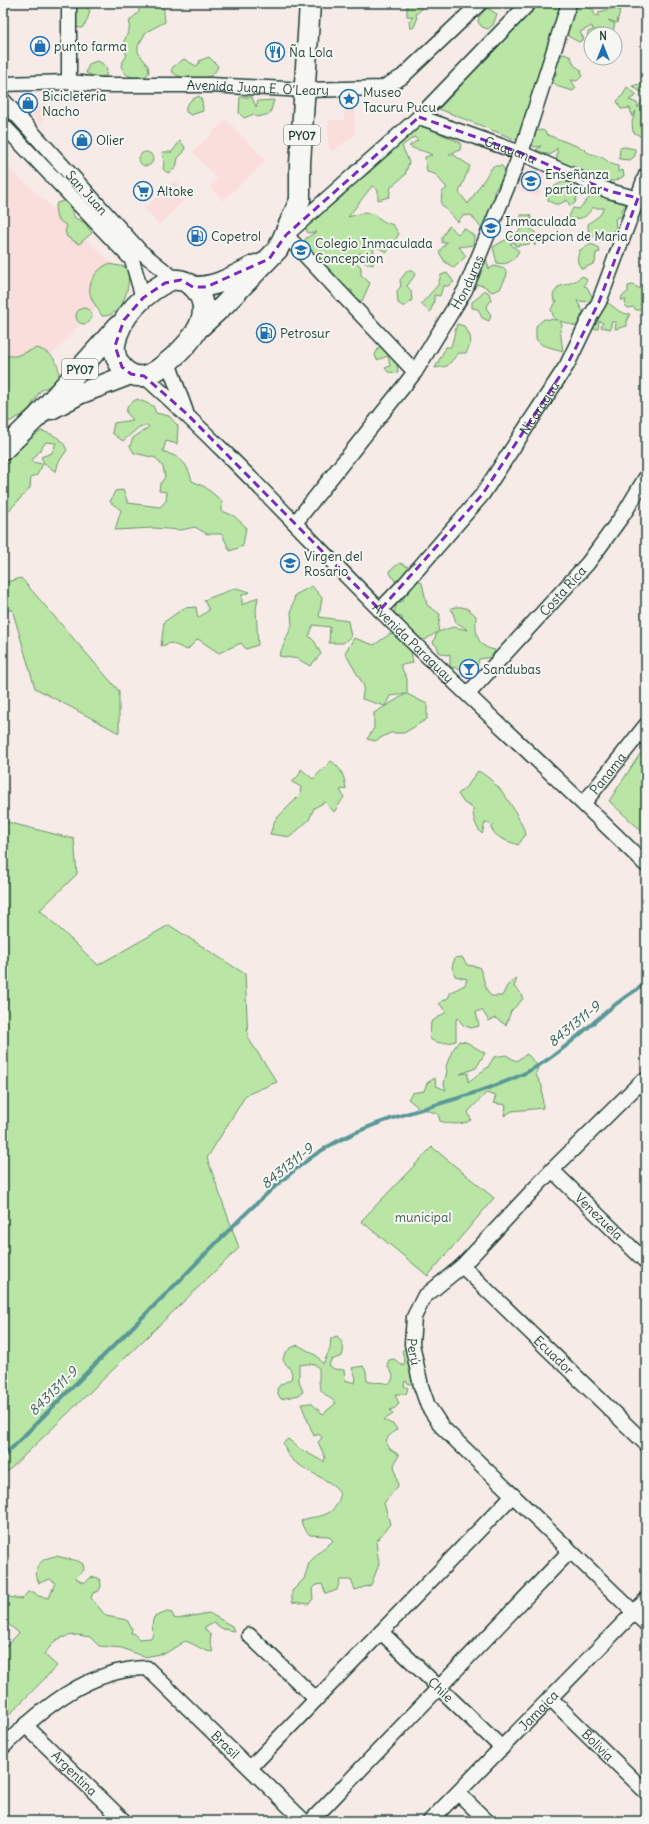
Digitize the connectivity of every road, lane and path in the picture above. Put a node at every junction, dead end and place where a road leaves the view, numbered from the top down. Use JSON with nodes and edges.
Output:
{"nodes":[{"id":1,"x":69,"y":3,"type":"edge"},
{"id":2,"x":310,"y":3,"type":"edge"},
{"id":3,"x":480,"y":3,"type":"edge"},
{"id":4,"x":529,"y":3,"type":"edge"},
{"id":5,"x":570,"y":3,"type":"edge"},
{"id":6,"x":69,"y":82,"type":"junction"},
{"id":7,"x":3,"y":84,"type":"edge"},
{"id":8,"x":305,"y":90,"type":"junction"},
{"id":9,"x":3,"y":100,"type":"edge"},
{"id":10,"x":419,"y":117,"type":"junction"},
{"id":11,"x":3,"y":125,"type":"edge"},
{"id":12,"x":521,"y":153,"type":"junction"},
{"id":13,"x":646,"y":175,"type":"edge"},
{"id":14,"x":642,"y":200,"type":"edge"},
{"id":15,"x":286,"y":235,"type":"junction"},
{"id":16,"x":269,"y":259,"type":"junction"},
{"id":17,"x":184,"y":283,"type":"junction"},
{"id":18,"x":143,"y":298,"type":"junction"},
{"id":19,"x":124,"y":320,"type":"junction"},
{"id":20,"x":199,"y":328,"type":"junction"},
{"id":21,"x":168,"y":362,"type":"junction"},
{"id":22,"x":415,"y":372,"type":"junction"},
{"id":23,"x":138,"y":375,"type":"junction"},
{"id":24,"x":186,"y":414,"type":"junction"},
{"id":25,"x":37,"y":417,"type":"junction"},
{"id":26,"x":3,"y":450,"type":"edge"},
{"id":27,"x":646,"y":477,"type":"edge"},
{"id":28,"x":295,"y":523,"type":"junction"},
{"id":29,"x":380,"y":610,"type":"junction"},
{"id":30,"x":468,"y":694,"type":"junction"},
{"id":31,"x":646,"y":725,"type":"edge"},
{"id":32,"x":584,"y":803,"type":"junction"},
{"id":33,"x":646,"y":864,"type":"edge"},
{"id":34,"x":644,"y":1083,"type":"edge"},
{"id":35,"x":552,"y":1170,"type":"junction"},
{"id":36,"x":646,"y":1262,"type":"edge"},
{"id":37,"x":462,"y":1266,"type":"junction"},
{"id":38,"x":646,"y":1444,"type":"edge"},
{"id":39,"x":512,"y":1495,"type":"junction"},
{"id":40,"x":570,"y":1550,"type":"junction"},
{"id":41,"x":646,"y":1600,"type":"edge"},
{"id":42,"x":634,"y":1612,"type":"junction"},
{"id":43,"x":646,"y":1624,"type":"edge"},
{"id":44,"x":381,"y":1632,"type":"junction"},
{"id":45,"x":249,"y":1635,"type":"dead end"},
{"id":46,"x":439,"y":1688,"type":"junction"},
{"id":47,"x":550,"y":1698,"type":"junction"},
{"id":48,"x":316,"y":1700,"type":"junction"},
{"id":49,"x":25,"y":1725,"type":"junction"},
{"id":50,"x":3,"y":1747,"type":"edge"},
{"id":51,"x":502,"y":1748,"type":"junction"},
{"id":52,"x":250,"y":1768,"type":"junction"},
{"id":53,"x":646,"y":1792,"type":"edge"},
{"id":54,"x":458,"y":1793,"type":"junction"},
{"id":55,"x":124,"y":1821,"type":"edge"},
{"id":56,"x":304,"y":1821,"type":"edge"},
{"id":57,"x":311,"y":1821,"type":"edge"},
{"id":58,"x":430,"y":1821,"type":"edge"},
{"id":59,"x":487,"y":1821,"type":"edge"}],
"edges":[{"from":1,"to":6,"type":"street"},
{"from":2,"to":8,"type":"highway","number":"PY07"},
{"from":3,"to":8,"type":"street","name":"Avenida Juan E. O'Leary"},
{"from":4,"to":10,"type":"street"},
{"from":5,"to":12,"type":"street","name":"Honduras"},
{"from":6,"to":7,"type":"street","name":"Avenida Juan E. O'Leary"},
{"from":6,"to":8,"type":"street","name":"Avenida Juan E. O'Leary"},
{"from":8,"to":15,"type":"highway","number":"PY07"},
{"from":9,"to":17,"type":"street","name":"San Juan"},
{"from":10,"to":12,"type":"street","name":"Guayana"},
{"from":10,"to":15,"type":"street"},
{"from":11,"to":18,"type":"street","name":"San Juan"},
{"from":12,"to":14,"type":"street","name":"Guayana"},
{"from":12,"to":22,"type":"street","name":"Honduras"},
{"from":13,"to":14,"type":"street","name":"Nicaragua"},
{"from":14,"to":29,"type":"street","name":"Nicaragua"},
{"from":15,"to":16,"type":"highway","number":"PY07"},
{"from":15,"to":22,"type":"street"},
{"from":16,"to":17,"type":"highway","number":"PY07"},
{"from":16,"to":20,"type":"highway","number":"PY07"},
{"from":17,"to":18,"type":"highway","number":"PY07"},
{"from":17,"to":20,"type":"highway","number":"PY07"},
{"from":18,"to":19,"type":"highway","number":"PY07"},
{"from":19,"to":23,"type":"highway","number":"PY07"},
{"from":19,"to":25,"type":"highway","number":"PY07"},
{"from":20,"to":21,"type":"highway","number":"PY07"},
{"from":21,"to":23,"type":"highway","number":"PY07"},
{"from":21,"to":24,"type":"street"},
{"from":22,"to":28,"type":"street","name":"Honduras"},
{"from":23,"to":24,"type":"street","name":"Avenida Paraguay"},
{"from":23,"to":25,"type":"highway","number":"PY07"},
{"from":24,"to":28,"type":"street","name":"Avenida Paraguay"},
{"from":25,"to":26,"type":"highway","number":"PY07"},
{"from":27,"to":30,"type":"street","name":"Costa Rica"},
{"from":28,"to":29,"type":"street","name":"Avenida Paraguay"},
{"from":29,"to":30,"type":"street","name":"Avenida Paraguay"},
{"from":30,"to":32,"type":"street","name":"Avenida Paraguay"},
{"from":31,"to":32,"type":"street","name":"Panama"},
{"from":32,"to":33,"type":"street","name":"Avenida Paraguay"},
{"from":34,"to":35,"type":"street","name":"Perú"},
{"from":35,"to":36,"type":"street","name":"Venezuela"},
{"from":35,"to":37,"type":"street","name":"Perú"},
{"from":37,"to":38,"type":"street","name":"Ecuador"},
{"from":37,"to":39,"type":"street","name":"Perú"},
{"from":39,"to":40,"type":"street","name":"Perú"},
{"from":39,"to":44,"type":"street"},
{"from":40,"to":42,"type":"street","name":"Perú"},
{"from":40,"to":46,"type":"street"},
{"from":41,"to":42,"type":"street","name":"Jamaica"},
{"from":42,"to":43,"type":"street","name":"Perú"},
{"from":42,"to":47,"type":"street","name":"Jamaica"},
{"from":44,"to":46,"type":"street","name":"Chile"},
{"from":44,"to":48,"type":"street"},
{"from":45,"to":48,"type":"street"},
{"from":46,"to":51,"type":"street","name":"Chile"},
{"from":46,"to":57,"type":"street"},
{"from":47,"to":51,"type":"street","name":"Jamaica"},
{"from":47,"to":53,"type":"street","name":"Bolivia"},
{"from":48,"to":52,"type":"street"},
{"from":49,"to":50,"type":"street"},
{"from":49,"to":52,"type":"street","name":"Brasil"},
{"from":49,"to":55,"type":"street","name":"Argentina"},
{"from":51,"to":54,"type":"street","name":"Jamaica"},
{"from":52,"to":56,"type":"street","name":"Brasil"},
{"from":54,"to":58,"type":"street","name":"Jamaica"},
{"from":54,"to":59,"type":"street"}]}
